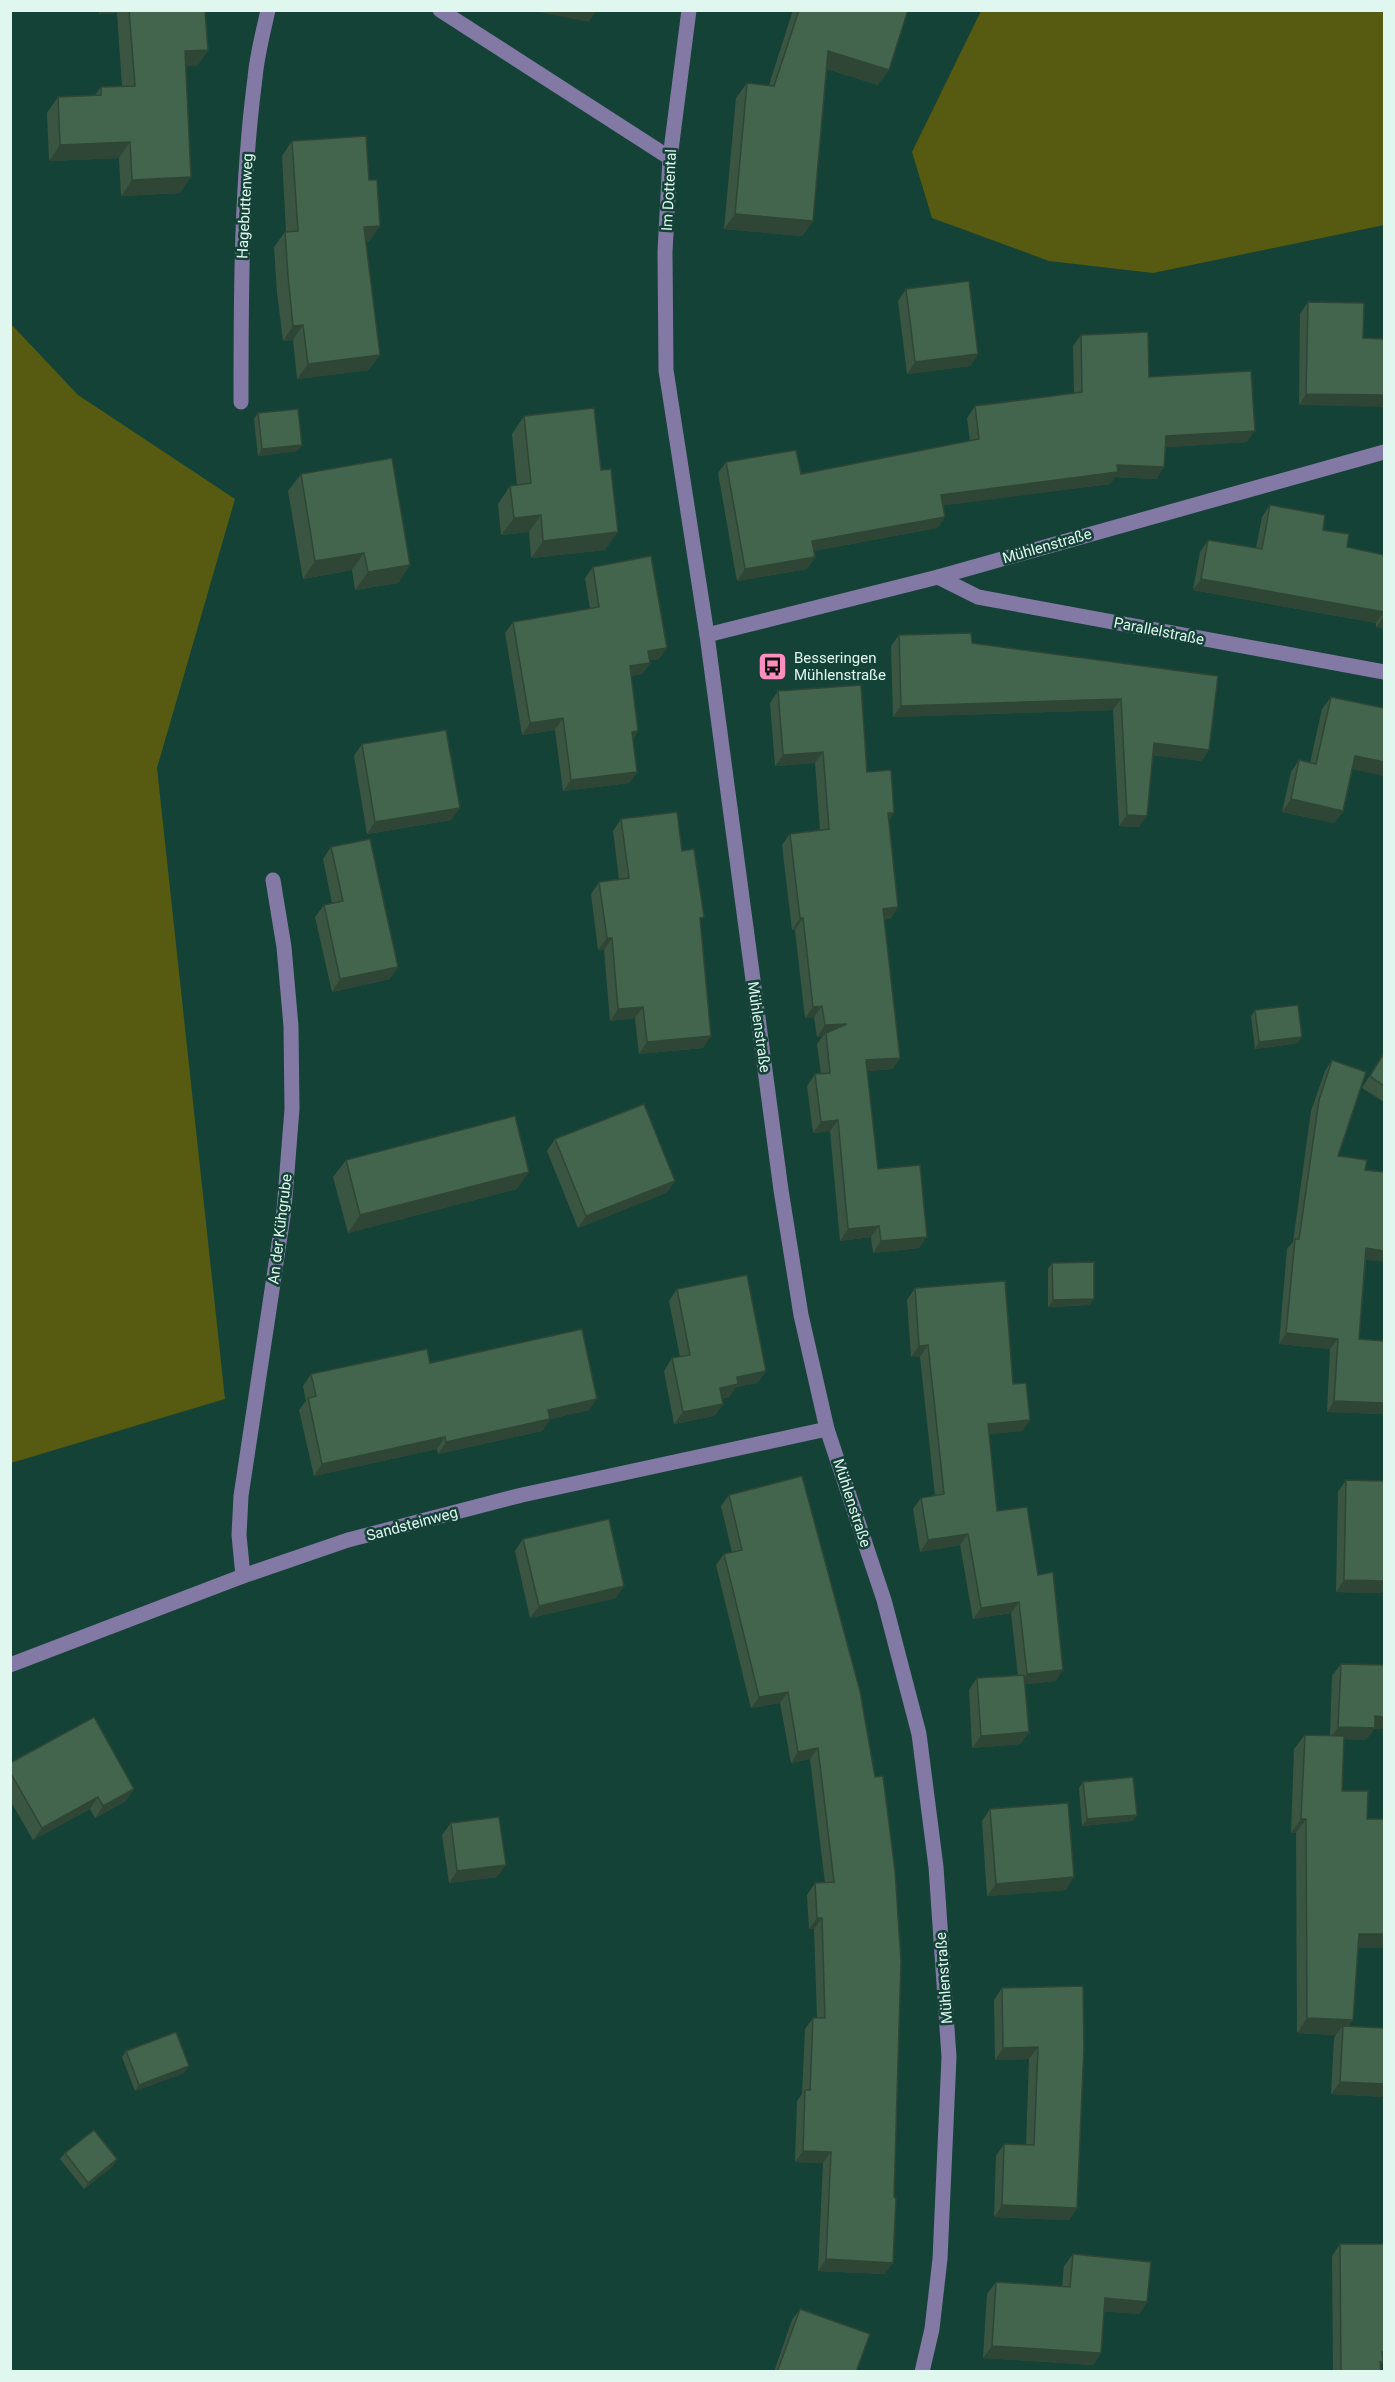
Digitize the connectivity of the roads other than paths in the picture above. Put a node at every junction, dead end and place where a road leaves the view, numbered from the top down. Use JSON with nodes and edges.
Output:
{"nodes":[{"id":1,"x":268,"y":10,"type":"edge"},
{"id":2,"x":440,"y":10,"type":"edge"},
{"id":3,"x":689,"y":10,"type":"edge"},
{"id":4,"x":670,"y":158,"type":"junction"},
{"id":5,"x":666,"y":370,"type":"joint"},
{"id":6,"x":241,"y":402,"type":"dead end"},
{"id":7,"x":1384,"y":452,"type":"edge"},
{"id":8,"x":938,"y":577,"type":"junction"},
{"id":9,"x":707,"y":635,"type":"junction"},
{"id":10,"x":1384,"y":672,"type":"edge"},
{"id":11,"x":273,"y":880,"type":"dead end"},
{"id":12,"x":827,"y":1429,"type":"junction"},
{"id":13,"x":243,"y":1576,"type":"junction"},
{"id":14,"x":10,"y":1665,"type":"edge"},
{"id":15,"x":922,"y":2372,"type":"edge"}],
"edges":[{"from":1,"to":6,"type":"street","name":"Hagebuttenweg"},
{"from":2,"to":4,"type":"street"},
{"from":3,"to":4,"type":"street","name":"Im Dottental"},
{"from":4,"to":5,"type":"street","name":"Im Dottental"},
{"from":5,"to":9,"type":"street","name":"Mühlenstraße"},
{"from":7,"to":8,"type":"street","name":"Mühlenstraße"},
{"from":8,"to":9,"type":"street","name":"Mühlenstraße"},
{"from":8,"to":10,"type":"street","name":"Parallelstraße"},
{"from":9,"to":12,"type":"street","name":"Mühlenstraße"},
{"from":11,"to":13,"type":"street","name":"An der Kühgrube"},
{"from":12,"to":13,"type":"street","name":"Sandsteinweg"},
{"from":12,"to":15,"type":"street","name":"Mühlenstraße"},
{"from":13,"to":14,"type":"street","name":"Sandsteinweg"}]}
